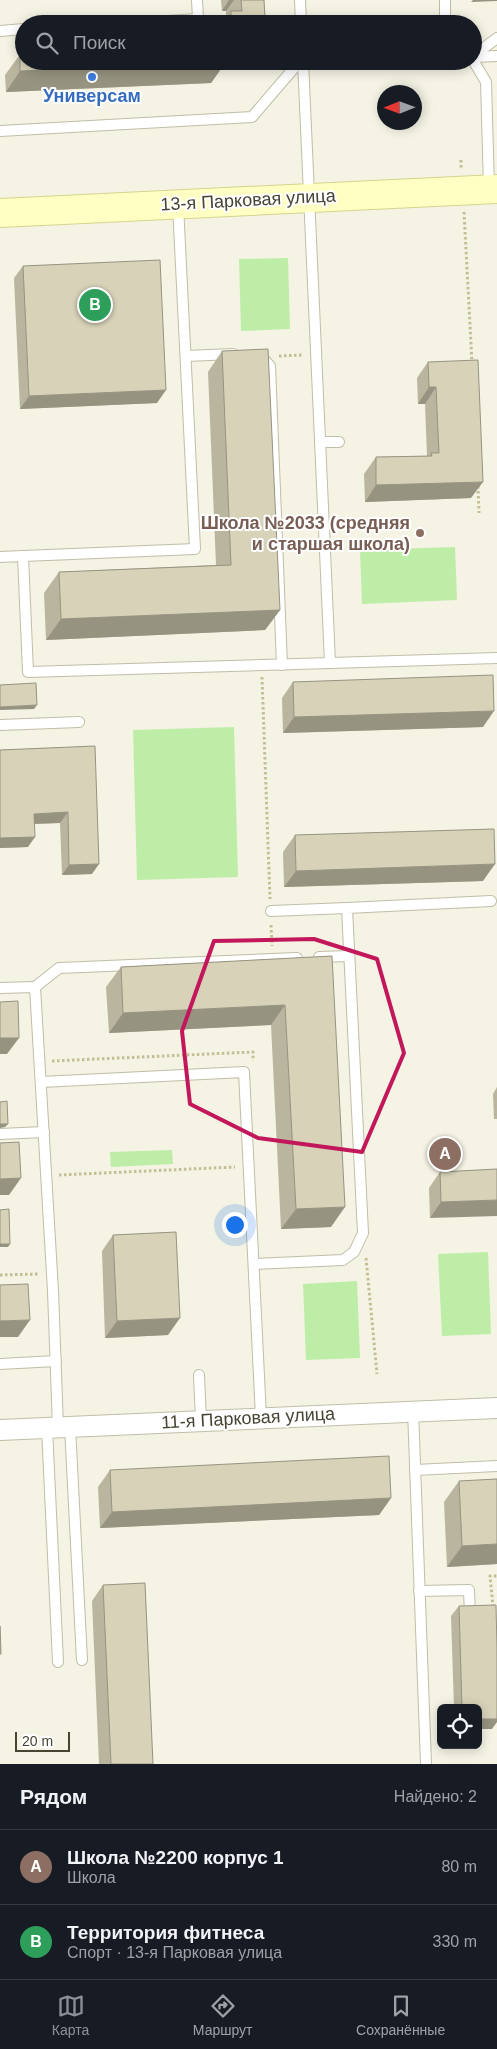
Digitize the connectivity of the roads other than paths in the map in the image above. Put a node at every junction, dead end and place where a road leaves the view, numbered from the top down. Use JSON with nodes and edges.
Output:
{"nodes":[{"id":1,"x":197,"y":0,"type":"edge"},
{"id":2,"x":300,"y":0,"type":"edge"},
{"id":3,"x":445,"y":0,"type":"edge"},
{"id":4,"x":198,"y":15,"type":"edge"},
{"id":5,"x":301,"y":15,"type":"edge"},
{"id":6,"x":445,"y":15,"type":"edge"},
{"id":7,"x":15,"y":29,"type":"edge"},
{"id":8,"x":0,"y":30,"type":"edge"},
{"id":9,"x":497,"y":38,"type":"edge"},
{"id":10,"x":482,"y":50,"type":"edge"},
{"id":11,"x":497,"y":56,"type":"edge"},
{"id":12,"x":482,"y":57,"type":"edge"},
{"id":13,"x":293,"y":70,"type":"edge"},
{"id":14,"x":302,"y":70,"type":"edge"},
{"id":15,"x":480,"y":70,"type":"edge"},
{"id":16,"x":0,"y":131,"type":"edge"},
{"id":17,"x":493,"y":189,"type":"edge"},
{"id":18,"x":310,"y":196,"type":"junction"},
{"id":19,"x":178,"y":204,"type":"junction"},
{"id":20,"x":0,"y":213,"type":"edge"},
{"id":21,"x":186,"y":356,"type":"junction"},
{"id":22,"x":320,"y":442,"type":"junction"},
{"id":23,"x":339,"y":442,"type":"dead end"},
{"id":24,"x":23,"y":556,"type":"junction"},
{"id":25,"x":0,"y":557,"type":"edge"},
{"id":26,"x":497,"y":658,"type":"edge"},
{"id":27,"x":330,"y":663,"type":"junction"},
{"id":28,"x":282,"y":664,"type":"junction"},
{"id":29,"x":79,"y":722,"type":"dead end"},
{"id":30,"x":0,"y":725,"type":"edge"},
{"id":31,"x":490,"y":901,"type":"dead end"},
{"id":32,"x":347,"y":908,"type":"junction"},
{"id":33,"x":271,"y":911,"type":"road end"},
{"id":34,"x":349,"y":956,"type":"junction"},
{"id":35,"x":35,"y":987,"type":"junction"},
{"id":36,"x":0,"y":988,"type":"edge"},
{"id":37,"x":41,"y":1082,"type":"junction"},
{"id":38,"x":44,"y":1132,"type":"junction"},
{"id":39,"x":0,"y":1134,"type":"edge"},
{"id":40,"x":254,"y":1264,"type":"junction"},
{"id":41,"x":56,"y":1361,"type":"junction"},
{"id":42,"x":0,"y":1364,"type":"edge"},
{"id":43,"x":199,"y":1376,"type":"dead end"},
{"id":44,"x":497,"y":1408,"type":"edge"},
{"id":45,"x":413,"y":1410,"type":"junction"},
{"id":46,"x":261,"y":1417,"type":"junction"},
{"id":47,"x":201,"y":1420,"type":"junction"},
{"id":48,"x":58,"y":1427,"type":"junction"},
{"id":49,"x":0,"y":1430,"type":"edge"},
{"id":50,"x":497,"y":1466,"type":"edge"},
{"id":51,"x":414,"y":1470,"type":"junction"},
{"id":52,"x":418,"y":1591,"type":"junction"},
{"id":53,"x":470,"y":1616,"type":"edge"},
{"id":54,"x":82,"y":1660,"type":"dead end"},
{"id":55,"x":58,"y":1662,"type":"dead end"},
{"id":56,"x":426,"y":1764,"type":"edge"}],
"edges":[{"from":1,"to":4,"type":"lane"},
{"from":2,"to":5,"type":"lane"},
{"from":3,"to":6,"type":"lane"},
{"from":7,"to":8,"type":"lane"},
{"from":9,"to":10,"type":"lane"},
{"from":11,"to":12,"type":"lane"},
{"from":13,"to":16,"type":"lane"},
{"from":14,"to":18,"type":"lane"},
{"from":15,"to":17,"type":"lane"},
{"from":17,"to":18,"type":"street","name":"13-я Парковая улица"},
{"from":18,"to":19,"type":"street","name":"13-я Парковая улица"},
{"from":18,"to":22,"type":"lane"},
{"from":19,"to":20,"type":"street","name":"13-я Парковая улица"},
{"from":19,"to":21,"type":"lane"},
{"from":21,"to":24,"type":"lane"},
{"from":21,"to":28,"type":"lane"},
{"from":22,"to":23,"type":"lane"},
{"from":22,"to":27,"type":"lane"},
{"from":24,"to":25,"type":"lane"},
{"from":24,"to":28,"type":"lane"},
{"from":26,"to":27,"type":"lane"},
{"from":27,"to":28,"type":"lane"},
{"from":29,"to":30,"type":"lane"},
{"from":31,"to":32,"type":"lane"},
{"from":32,"to":33,"type":"lane"},
{"from":32,"to":34,"type":"lane"},
{"from":34,"to":35,"type":"lane"},
{"from":34,"to":40,"type":"lane"},
{"from":35,"to":36,"type":"lane"},
{"from":35,"to":37,"type":"lane"},
{"from":37,"to":38,"type":"lane"},
{"from":37,"to":40,"type":"lane"},
{"from":38,"to":39,"type":"lane"},
{"from":38,"to":41,"type":"lane"},
{"from":40,"to":46,"type":"lane"},
{"from":41,"to":42,"type":"lane"},
{"from":41,"to":48,"type":"lane"},
{"from":43,"to":47,"type":"lane"},
{"from":44,"to":45,"type":"street","name":"11-я Парковая улица"},
{"from":45,"to":46,"type":"street","name":"11-я Парковая улица"},
{"from":45,"to":51,"type":"lane"},
{"from":46,"to":47,"type":"street","name":"11-я Парковая улица"},
{"from":47,"to":48,"type":"street","name":"11-я Парковая улица"},
{"from":48,"to":49,"type":"street","name":"11-я Парковая улица"},
{"from":48,"to":54,"type":"lane"},
{"from":48,"to":55,"type":"lane"},
{"from":50,"to":51,"type":"lane"},
{"from":51,"to":52,"type":"lane"},
{"from":52,"to":53,"type":"lane"},
{"from":52,"to":56,"type":"lane"}]}
